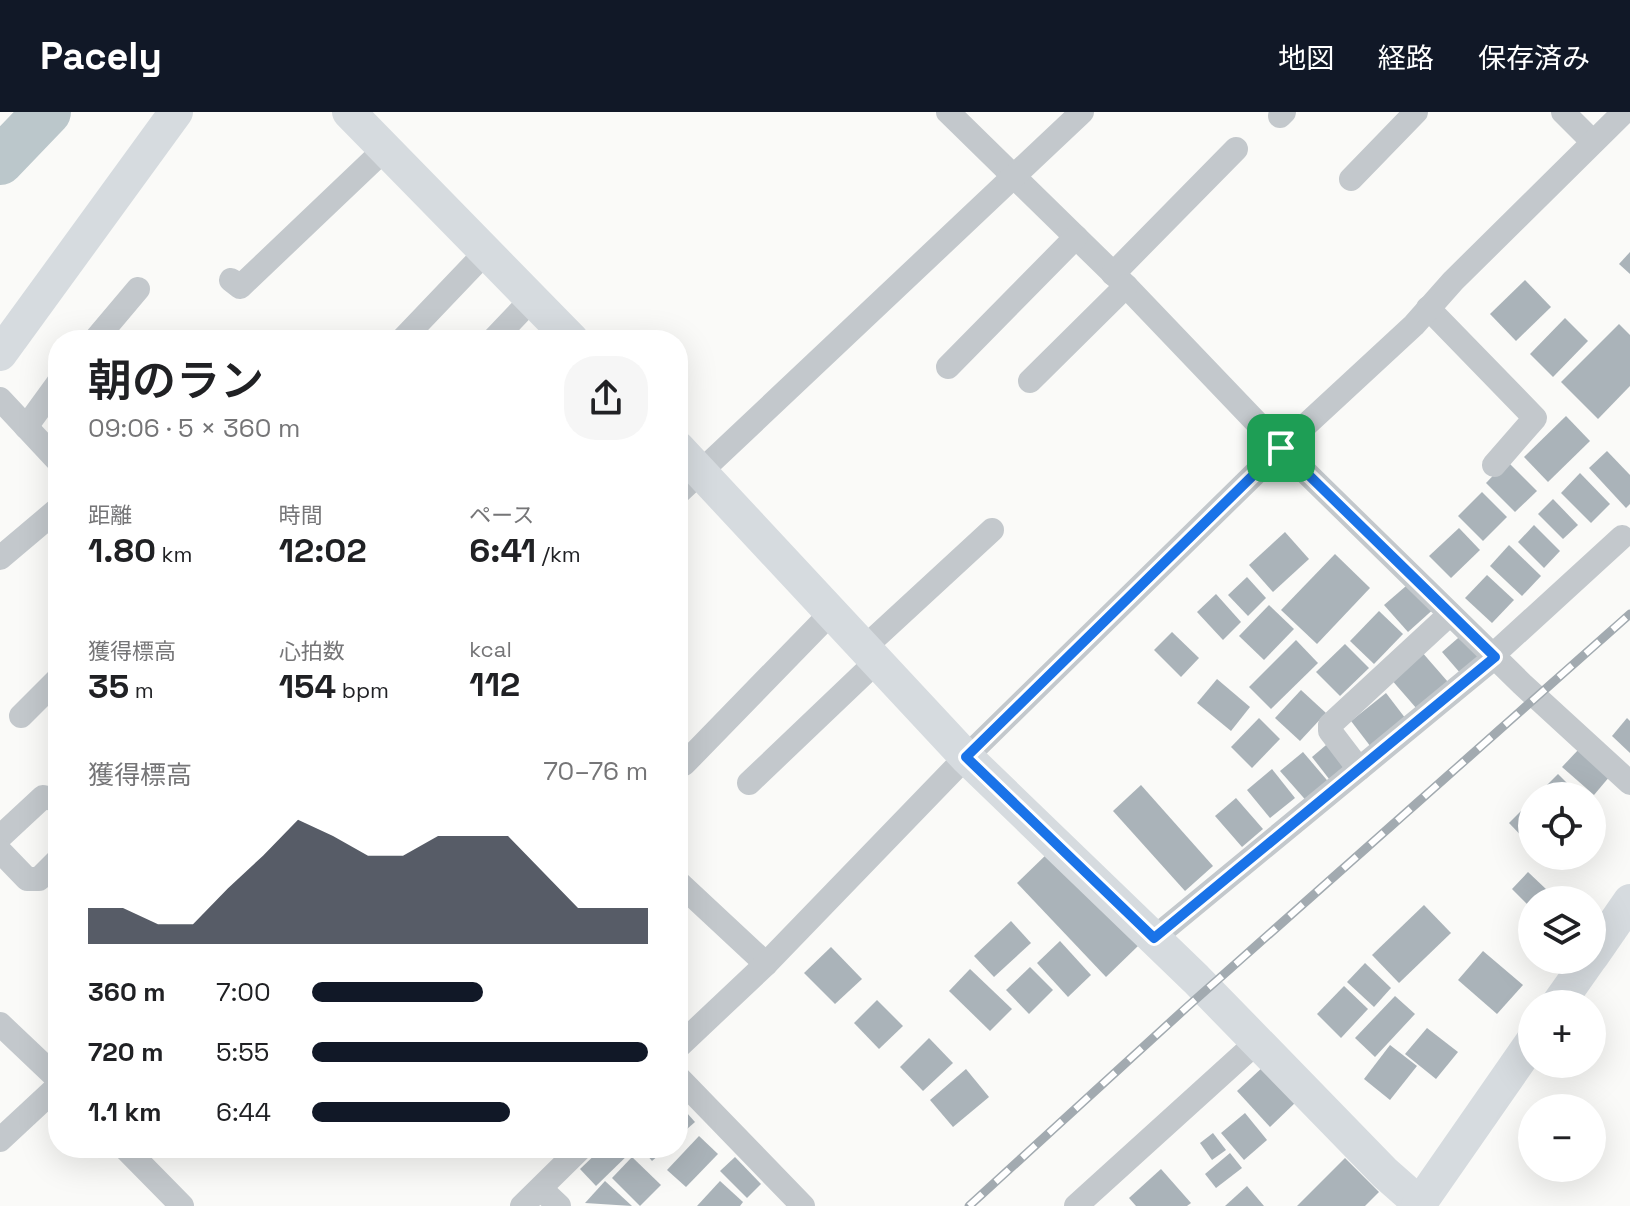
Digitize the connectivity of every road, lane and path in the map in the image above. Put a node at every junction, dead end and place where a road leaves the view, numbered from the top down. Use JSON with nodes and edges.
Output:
{"nodes":[{"id":1,"x":176,"y":112,"type":"edge"},
{"id":2,"x":349,"y":112,"type":"edge"},
{"id":3,"x":948,"y":112,"type":"edge"},
{"id":4,"x":1082,"y":112,"type":"edge"},
{"id":5,"x":1416,"y":112,"type":"edge"},
{"id":6,"x":1563,"y":112,"type":"edge"},
{"id":7,"x":1624,"y":112,"type":"edge"},
{"id":8,"x":1593,"y":142,"type":"junction"},
{"id":9,"x":385,"y":149,"type":"junction"},
{"id":10,"x":1236,"y":149,"type":"dead end"},
{"id":11,"x":1014,"y":178,"type":"junction"},
{"id":12,"x":1351,"y":179,"type":"dead end"},
{"id":13,"x":1076,"y":237,"type":"junction"},
{"id":14,"x":486,"y":252,"type":"junction"},
{"id":15,"x":231,"y":280,"type":"dead end"},
{"id":16,"x":1119,"y":280,"type":"junction"},
{"id":17,"x":138,"y":289,"type":"dead end"},
{"id":18,"x":533,"y":298,"type":"junction"},
{"id":19,"x":1428,"y":308,"type":"junction"},
{"id":20,"x":103,"y":330,"type":"edge"},
{"id":21,"x":412,"y":330,"type":"edge"},
{"id":22,"x":503,"y":330,"type":"edge"},
{"id":23,"x":563,"y":330,"type":"edge"},
{"id":24,"x":0,"y":354,"type":"edge"},
{"id":25,"x":948,"y":367,"type":"dead end"},
{"id":26,"x":1030,"y":381,"type":"dead end"},
{"id":27,"x":48,"y":397,"type":"edge"},
{"id":28,"x":0,"y":399,"type":"edge"},
{"id":29,"x":26,"y":427,"type":"junction"},
{"id":30,"x":1281,"y":448,"type":"junction"},
{"id":31,"x":48,"y":450,"type":"edge"},
{"id":32,"x":1494,"y":465,"type":"dead end"},
{"id":33,"x":688,"y":468,"type":"edge"},
{"id":34,"x":688,"y":474,"type":"edge"},
{"id":35,"x":48,"y":517,"type":"edge"},
{"id":36,"x":992,"y":530,"type":"dead end"},
{"id":37,"x":1622,"y":537,"type":"dead end"},
{"id":38,"x":0,"y":558,"type":"edge"},
{"id":39,"x":830,"y":614,"type":"junction"},
{"id":40,"x":1450,"y":614,"type":"junction"},
{"id":41,"x":870,"y":654,"type":"junction"},
{"id":42,"x":1494,"y":656,"type":"junction"},
{"id":43,"x":48,"y":689,"type":"edge"},
{"id":44,"x":21,"y":716,"type":"dead end"},
{"id":45,"x":966,"y":757,"type":"junction"},
{"id":46,"x":688,"y":760,"type":"edge"},
{"id":47,"x":1359,"y":769,"type":"junction"},
{"id":48,"x":749,"y":783,"type":"dead end"},
{"id":49,"x":1630,"y":783,"type":"edge"},
{"id":50,"x":48,"y":798,"type":"edge"},
{"id":51,"x":0,"y":837,"type":"edge"},
{"id":52,"x":0,"y":851,"type":"edge"},
{"id":53,"x":48,"y":870,"type":"edge"},
{"id":54,"x":688,"y":891,"type":"edge"},
{"id":55,"x":1630,"y":901,"type":"edge"},
{"id":56,"x":1606,"y":935,"type":"edge"},
{"id":57,"x":1154,"y":938,"type":"junction"},
{"id":58,"x":766,"y":964,"type":"junction"},
{"id":59,"x":0,"y":1024,"type":"edge"},
{"id":60,"x":688,"y":1038,"type":"edge"},
{"id":61,"x":1257,"y":1042,"type":"junction"},
{"id":62,"x":1518,"y":1062,"type":"edge"},
{"id":63,"x":48,"y":1070,"type":"edge"},
{"id":64,"x":688,"y":1087,"type":"edge"},
{"id":65,"x":48,"y":1095,"type":"edge"},
{"id":66,"x":0,"y":1140,"type":"edge"},
{"id":67,"x":134,"y":1158,"type":"edge"},
{"id":68,"x":571,"y":1158,"type":"edge"},
{"id":69,"x":541,"y":1189,"type":"junction"},
{"id":70,"x":173,"y":1203,"type":"edge"},
{"id":71,"x":1420,"y":1205,"type":"edge"},
{"id":72,"x":522,"y":1206,"type":"edge"},
{"id":73,"x":559,"y":1206,"type":"edge"},
{"id":74,"x":803,"y":1206,"type":"edge"},
{"id":75,"x":1076,"y":1206,"type":"edge"}],
"edges":[{"from":1,"to":24,"type":"street"},
{"from":2,"to":9,"type":"street"},
{"from":3,"to":11,"type":"street"},
{"from":4,"to":11,"type":"street"},
{"from":5,"to":12,"type":"street"},
{"from":6,"to":8,"type":"street"},
{"from":7,"to":8,"type":"street"},
{"from":8,"to":19,"type":"street"},
{"from":9,"to":14,"type":"street"},
{"from":9,"to":15,"type":"street"},
{"from":10,"to":16,"type":"street"},
{"from":11,"to":13,"type":"street"},
{"from":11,"to":33,"type":"street"},
{"from":13,"to":16,"type":"street"},
{"from":13,"to":25,"type":"street"},
{"from":14,"to":18,"type":"street"},
{"from":14,"to":21,"type":"street"},
{"from":16,"to":26,"type":"street"},
{"from":16,"to":30,"type":"street"},
{"from":17,"to":20,"type":"street"},
{"from":18,"to":22,"type":"street"},
{"from":18,"to":23,"type":"street"},
{"from":19,"to":30,"type":"street"},
{"from":19,"to":32,"type":"street"},
{"from":27,"to":29,"type":"street"},
{"from":28,"to":29,"type":"street"},
{"from":29,"to":31,"type":"street"},
{"from":30,"to":40,"type":"street"},
{"from":30,"to":45,"type":"street"},
{"from":34,"to":39,"type":"street"},
{"from":35,"to":38,"type":"street"},
{"from":36,"to":41,"type":"street"},
{"from":37,"to":42,"type":"street"},
{"from":39,"to":41,"type":"street"},
{"from":39,"to":46,"type":"street"},
{"from":40,"to":42,"type":"street"},
{"from":40,"to":47,"type":"street"},
{"from":41,"to":45,"type":"street"},
{"from":41,"to":48,"type":"street"},
{"from":42,"to":47,"type":"street"},
{"from":42,"to":49,"type":"street"},
{"from":43,"to":44,"type":"street"},
{"from":45,"to":57,"type":"street"},
{"from":45,"to":58,"type":"street"},
{"from":47,"to":57,"type":"street"},
{"from":50,"to":51,"type":"street"},
{"from":52,"to":53,"type":"street"},
{"from":54,"to":58,"type":"street"},
{"from":55,"to":56,"type":"street"},
{"from":57,"to":61,"type":"street"},
{"from":58,"to":60,"type":"street"},
{"from":59,"to":63,"type":"street"},
{"from":61,"to":71,"type":"street"},
{"from":61,"to":75,"type":"street"},
{"from":62,"to":71,"type":"street"},
{"from":64,"to":74,"type":"street"},
{"from":65,"to":66,"type":"street"},
{"from":67,"to":70,"type":"street"},
{"from":68,"to":69,"type":"street"},
{"from":69,"to":72,"type":"street"},
{"from":69,"to":73,"type":"street"}]}
